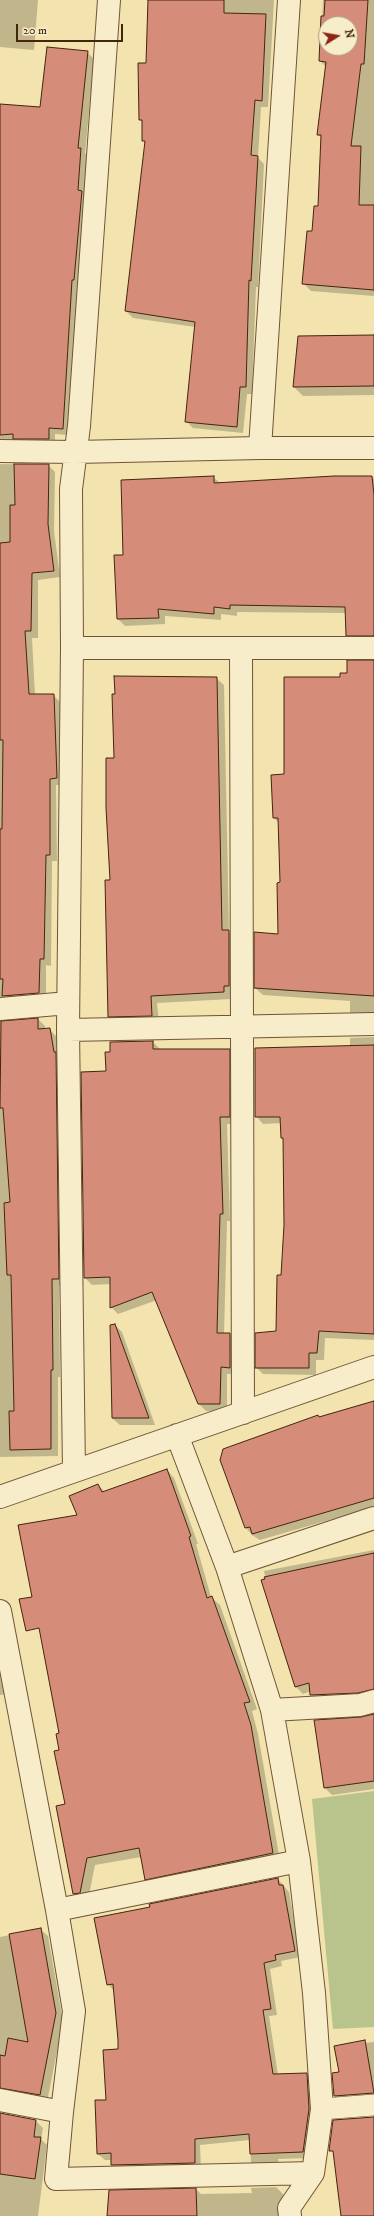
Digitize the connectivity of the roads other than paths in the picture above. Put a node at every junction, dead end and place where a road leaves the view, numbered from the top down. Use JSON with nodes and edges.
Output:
{"nodes":[{"id":1,"x":110,"y":0,"type":"edge"},
{"id":2,"x":289,"y":0,"type":"edge"},
{"id":3,"x":260,"y":448,"type":"junction"},
{"id":4,"x":374,"y":448,"type":"edge"},
{"id":5,"x":0,"y":451,"type":"edge"},
{"id":6,"x":75,"y":452,"type":"junction"},
{"id":7,"x":72,"y":648,"type":"junction"},
{"id":8,"x":241,"y":648,"type":"junction"},
{"id":9,"x":374,"y":648,"type":"edge"},
{"id":10,"x":68,"y":1003,"type":"junction"},
{"id":11,"x":0,"y":1009,"type":"edge"},
{"id":12,"x":374,"y":1024,"type":"edge"},
{"id":13,"x":242,"y":1026,"type":"junction"},
{"id":14,"x":68,"y":1030,"type":"junction"},
{"id":15,"x":374,"y":1367,"type":"edge"},
{"id":16,"x":243,"y":1413,"type":"junction"},
{"id":17,"x":177,"y":1435,"type":"junction"},
{"id":18,"x":74,"y":1470,"type":"junction"},
{"id":19,"x":0,"y":1497,"type":"edge"},
{"id":20,"x":374,"y":1518,"type":"edge"},
{"id":21,"x":227,"y":1568,"type":"junction"},
{"id":22,"x":0,"y":1611,"type":"edge"},
{"id":23,"x":374,"y":1701,"type":"edge"},
{"id":24,"x":272,"y":1710,"type":"junction"},
{"id":25,"x":299,"y":1861,"type":"junction"},
{"id":26,"x":57,"y":1910,"type":"junction"},
{"id":27,"x":0,"y":2100,"type":"edge"},
{"id":28,"x":374,"y":2105,"type":"edge"},
{"id":29,"x":322,"y":2110,"type":"junction"},
{"id":30,"x":62,"y":2112,"type":"junction"},
{"id":31,"x":314,"y":2173,"type":"junction"},
{"id":32,"x":290,"y":2216,"type":"edge"}],
"edges":[{"from":1,"to":6,"type":"street"},
{"from":2,"to":3,"type":"street"},
{"from":3,"to":4,"type":"street"},
{"from":3,"to":6,"type":"street"},
{"from":5,"to":6,"type":"street"},
{"from":6,"to":7,"type":"street"},
{"from":7,"to":8,"type":"street"},
{"from":7,"to":10,"type":"street"},
{"from":8,"to":9,"type":"street"},
{"from":8,"to":13,"type":"street"},
{"from":10,"to":11,"type":"street"},
{"from":10,"to":14,"type":"street"},
{"from":12,"to":13,"type":"street"},
{"from":13,"to":14,"type":"street"},
{"from":13,"to":16,"type":"street"},
{"from":14,"to":18,"type":"street"},
{"from":15,"to":16,"type":"street"},
{"from":16,"to":17,"type":"street"},
{"from":17,"to":18,"type":"street"},
{"from":17,"to":21,"type":"street"},
{"from":18,"to":19,"type":"street"},
{"from":20,"to":21,"type":"street"},
{"from":21,"to":24,"type":"street"},
{"from":22,"to":26,"type":"street"},
{"from":23,"to":24,"type":"street"},
{"from":24,"to":25,"type":"street"},
{"from":25,"to":26,"type":"street"},
{"from":25,"to":29,"type":"street"},
{"from":26,"to":30,"type":"street"},
{"from":27,"to":30,"type":"street"},
{"from":28,"to":29,"type":"lane"},
{"from":29,"to":31,"type":"street"},
{"from":30,"to":31,"type":"street"},
{"from":31,"to":32,"type":"street"}]}
